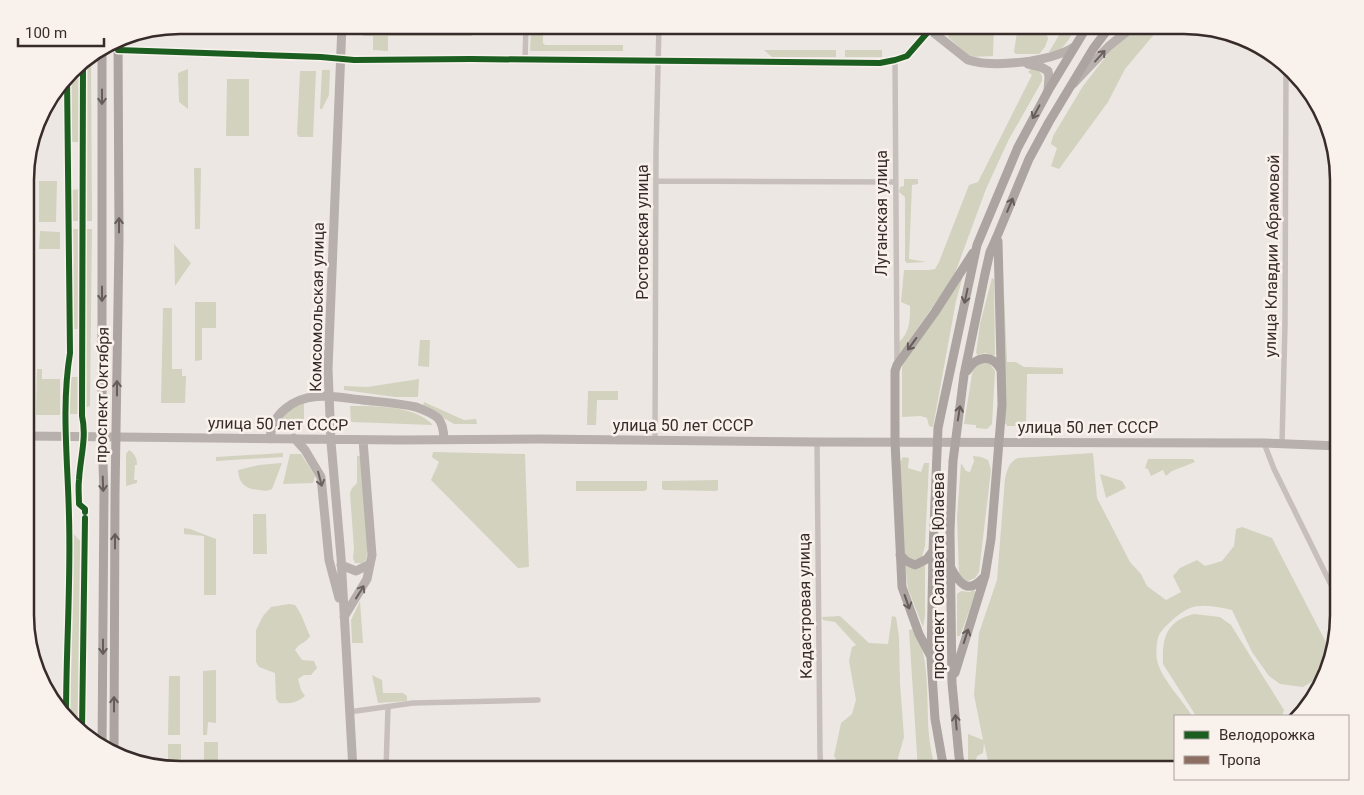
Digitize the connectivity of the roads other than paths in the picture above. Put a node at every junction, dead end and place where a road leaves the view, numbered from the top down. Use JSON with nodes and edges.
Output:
{"nodes":[{"id":1,"x":342,"y":34,"type":"edge"},
{"id":2,"x":526,"y":34,"type":"edge"},
{"id":3,"x":659,"y":34,"type":"edge"},
{"id":4,"x":923,"y":34,"type":"edge"},
{"id":5,"x":937,"y":34,"type":"edge"},
{"id":6,"x":1082,"y":34,"type":"edge"},
{"id":7,"x":1104,"y":34,"type":"edge"},
{"id":8,"x":1124,"y":34,"type":"edge"},
{"id":9,"x":1074,"y":47,"type":"junction"},
{"id":10,"x":118,"y":50,"type":"joint"},
{"id":11,"x":102,"y":56,"type":"edge"},
{"id":12,"x":341,"y":59,"type":"junction"},
{"id":13,"x":525,"y":60,"type":"junction"},
{"id":14,"x":659,"y":60,"type":"junction"},
{"id":15,"x":895,"y":60,"type":"junction"},
{"id":16,"x":1018,"y":62,"type":"junction"},
{"id":17,"x":1286,"y":74,"type":"edge"},
{"id":18,"x":67,"y":87,"type":"edge"},
{"id":19,"x":1068,"y":89,"type":"junction"},
{"id":20,"x":1048,"y":91,"type":"junction"},
{"id":21,"x":656,"y":182,"type":"junction"},
{"id":22,"x":896,"y":182,"type":"junction"},
{"id":23,"x":998,"y":234,"type":"junction"},
{"id":24,"x":977,"y":245,"type":"junction"},
{"id":25,"x":897,"y":365,"type":"junction"},
{"id":26,"x":1001,"y":370,"type":"junction"},
{"id":27,"x":964,"y":376,"type":"junction"},
{"id":28,"x":329,"y":396,"type":"junction"},
{"id":29,"x":34,"y":436,"type":"edge"},
{"id":30,"x":65,"y":436,"type":"junction"},
{"id":31,"x":102,"y":436,"type":"junction"},
{"id":32,"x":117,"y":436,"type":"junction"},
{"id":33,"x":294,"y":438,"type":"junction"},
{"id":34,"x":270,"y":439,"type":"junction"},
{"id":35,"x":444,"y":439,"type":"junction"},
{"id":36,"x":363,"y":440,"type":"junction"},
{"id":37,"x":655,"y":440,"type":"junction"},
{"id":38,"x":817,"y":442,"type":"junction"},
{"id":39,"x":895,"y":442,"type":"junction"},
{"id":40,"x":1000,"y":442,"type":"junction"},
{"id":41,"x":1264,"y":442,"type":"junction"},
{"id":42,"x":1282,"y":443,"type":"junction"},
{"id":43,"x":1330,"y":446,"type":"edge"},
{"id":44,"x":933,"y":551,"type":"junction"},
{"id":45,"x":900,"y":554,"type":"junction"},
{"id":46,"x":341,"y":561,"type":"junction"},
{"id":47,"x":370,"y":564,"type":"junction"},
{"id":48,"x":950,"y":565,"type":"junction"},
{"id":49,"x":985,"y":576,"type":"junction"},
{"id":50,"x":1330,"y":583,"type":"edge"},
{"id":51,"x":344,"y":617,"type":"junction"},
{"id":52,"x":931,"y":658,"type":"junction"},
{"id":53,"x":952,"y":682,"type":"junction"},
{"id":54,"x":538,"y":700,"type":"dead end"},
{"id":55,"x":66,"y":707,"type":"edge"},
{"id":56,"x":388,"y":707,"type":"junction"},
{"id":57,"x":349,"y":712,"type":"junction"},
{"id":58,"x":100,"y":738,"type":"edge"},
{"id":59,"x":114,"y":746,"type":"edge"},
{"id":60,"x":352,"y":761,"type":"edge"},
{"id":61,"x":386,"y":761,"type":"edge"},
{"id":62,"x":820,"y":761,"type":"edge"},
{"id":63,"x":942,"y":761,"type":"edge"},
{"id":64,"x":960,"y":761,"type":"edge"}],
"edges":[{"from":1,"to":12,"type":"main road","name":"Комсомольская улица"},
{"from":2,"to":13,"type":"street"},
{"from":3,"to":14,"type":"street","name":"Ростовская улица"},
{"from":4,"to":15,"type":"street"},
{"from":5,"to":16,"type":"main road"},
{"from":6,"to":9,"type":"main road","name":"проспект Салавата Юлаева"},
{"from":7,"to":19,"type":"main road","name":"проспект Салавата Юлаева"},
{"from":19,"to":8,"type":"main road","one_way":true},
{"from":9,"to":16,"type":"main road"},
{"from":9,"to":20,"type":"main road","name":"проспект Салавата Юлаева"},
{"from":10,"to":12,"type":"street"},
{"from":32,"to":10,"type":"main road","name":"проспект Октября","one_way":true},
{"from":11,"to":31,"type":"main road","name":"проспект Октября","one_way":true},
{"from":12,"to":13,"type":"street"},
{"from":12,"to":28,"type":"main road","name":"Комсомольская улица"},
{"from":13,"to":14,"type":"street"},
{"from":14,"to":15,"type":"street"},
{"from":14,"to":21,"type":"street","name":"Ростовская улица"},
{"from":15,"to":22,"type":"street","name":"Луганская улица"},
{"from":16,"to":20,"type":"main road"},
{"from":17,"to":42,"type":"street","name":"улица Клавдии Абрамовой"},
{"from":18,"to":30,"type":"street"},
{"from":23,"to":19,"type":"main road","name":"проспект Салавата Юлаева","one_way":true},
{"from":20,"to":24,"type":"main road","name":"проспект Салавата Юлаева","one_way":true},
{"from":21,"to":22,"type":"street"},
{"from":21,"to":37,"type":"street","name":"Ростовская улица"},
{"from":22,"to":25,"type":"street","name":"Луганская улица"},
{"from":23,"to":26,"type":"main road"},
{"from":23,"to":27,"type":"main road","name":"проспект Салавата Юлаева"},
{"from":24,"to":25,"type":"main road","one_way":true},
{"from":24,"to":44,"type":"main road","name":"проспект Салавата Юлаева","one_way":true},
{"from":25,"to":39,"type":"main road"},
{"from":26,"to":27,"type":"main road"},
{"from":26,"to":40,"type":"main road"},
{"from":48,"to":27,"type":"main road","name":"проспект Салавата Юлаева","one_way":true},
{"from":28,"to":34,"type":"main road"},
{"from":28,"to":35,"type":"main road"},
{"from":28,"to":46,"type":"main road","name":"Комсомольская улица"},
{"from":29,"to":30,"type":"main road","name":"улица 50 лет СССР"},
{"from":30,"to":31,"type":"main road","name":"улица 50 лет СССР"},
{"from":30,"to":55,"type":"street"},
{"from":31,"to":32,"type":"main road","name":"улица 50 лет СССР"},
{"from":31,"to":58,"type":"main road","name":"проспект Октября","one_way":true},
{"from":32,"to":34,"type":"main road","name":"улица 50 лет СССР"},
{"from":59,"to":32,"type":"main road","name":"проспект Октября","one_way":true},
{"from":33,"to":34,"type":"main road","name":"улица 50 лет СССР"},
{"from":33,"to":36,"type":"main road","name":"улица 50 лет СССР"},
{"from":33,"to":51,"type":"main road","one_way":true},
{"from":35,"to":36,"type":"main road","name":"улица 50 лет СССР"},
{"from":35,"to":37,"type":"main road","name":"улица 50 лет СССР"},
{"from":36,"to":47,"type":"main road"},
{"from":37,"to":38,"type":"main road","name":"улица 50 лет СССР"},
{"from":38,"to":39,"type":"main road","name":"улица 50 лет СССР"},
{"from":38,"to":62,"type":"street","name":"Кадастровая улица"},
{"from":39,"to":40,"type":"main road","name":"улица 50 лет СССР"},
{"from":39,"to":45,"type":"main road"},
{"from":40,"to":41,"type":"main road","name":"улица 50 лет СССР"},
{"from":40,"to":49,"type":"main road"},
{"from":41,"to":42,"type":"main road","name":"улица 50 лет СССР"},
{"from":41,"to":50,"type":"street"},
{"from":42,"to":43,"type":"main road","name":"улица 50 лет СССР"},
{"from":44,"to":45,"type":"main road"},
{"from":44,"to":52,"type":"main road","name":"проспект Салавата Юлаева"},
{"from":45,"to":52,"type":"main road","one_way":true},
{"from":46,"to":47,"type":"main road"},
{"from":46,"to":51,"type":"main road","name":"Комсомольская улица"},
{"from":51,"to":47,"type":"main road","one_way":true},
{"from":48,"to":49,"type":"main road"},
{"from":48,"to":53,"type":"main road","name":"проспект Салавата Юлаева"},
{"from":53,"to":49,"type":"main road","one_way":true},
{"from":51,"to":57,"type":"main road","name":"Комсомольская улица"},
{"from":52,"to":63,"type":"main road","name":"проспект Салавата Юлаева"},
{"from":64,"to":53,"type":"main road","name":"проспект Салавата Юлаева","one_way":true},
{"from":54,"to":56,"type":"street"},
{"from":56,"to":57,"type":"street"},
{"from":56,"to":61,"type":"street"},
{"from":57,"to":60,"type":"main road","name":"Комсомольская улица"}]}
